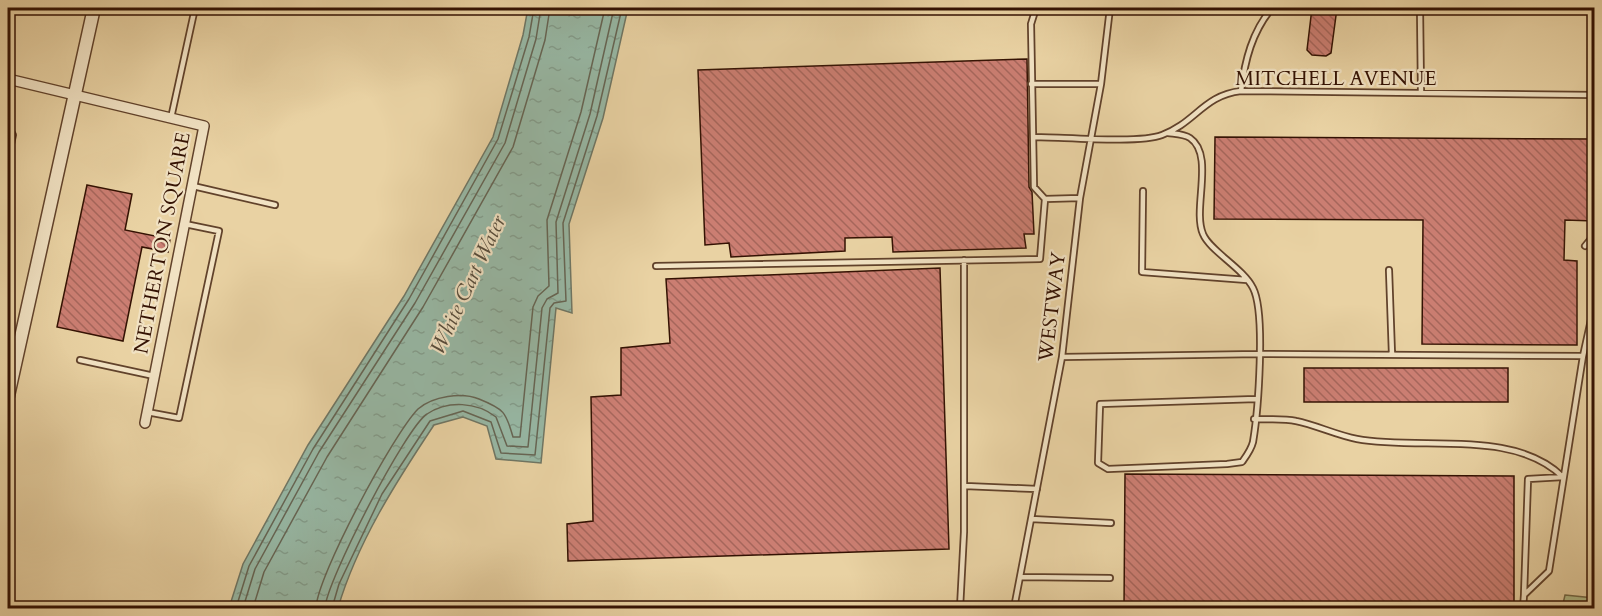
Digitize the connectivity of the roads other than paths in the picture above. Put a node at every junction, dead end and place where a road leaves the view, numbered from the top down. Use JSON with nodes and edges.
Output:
{"nodes":[{"id":1,"x":94,"y":8,"type":"edge"},
{"id":2,"x":195,"y":8,"type":"edge"},
{"id":3,"x":1036,"y":8,"type":"edge"},
{"id":4,"x":1110,"y":8,"type":"edge"},
{"id":5,"x":1272,"y":8,"type":"edge"},
{"id":6,"x":1420,"y":8,"type":"edge"},
{"id":7,"x":8,"y":79,"type":"edge"},
{"id":8,"x":1032,"y":84,"type":"junction"},
{"id":9,"x":1101,"y":84,"type":"junction"},
{"id":10,"x":1241,"y":91,"type":"junction"},
{"id":11,"x":1421,"y":93,"type":"junction"},
{"id":12,"x":76,"y":94,"type":"junction"},
{"id":13,"x":1594,"y":95,"type":"edge"},
{"id":14,"x":171,"y":118,"type":"junction"},
{"id":15,"x":8,"y":126,"type":"edge"},
{"id":16,"x":1168,"y":133,"type":"junction"},
{"id":17,"x":1033,"y":137,"type":"junction"},
{"id":18,"x":1091,"y":138,"type":"junction"},
{"id":19,"x":8,"y":158,"type":"edge"},
{"id":20,"x":193,"y":186,"type":"junction"},
{"id":21,"x":1143,"y":190,"type":"dead end"},
{"id":22,"x":1080,"y":198,"type":"junction"},
{"id":23,"x":1045,"y":199,"type":"junction"},
{"id":24,"x":275,"y":205,"type":"dead end"},
{"id":25,"x":185,"y":224,"type":"junction"},
{"id":26,"x":1594,"y":235,"type":"edge"},
{"id":27,"x":1585,"y":246,"type":"dead end"},
{"id":28,"x":964,"y":260,"type":"junction"},
{"id":29,"x":656,"y":266,"type":"dead end"},
{"id":30,"x":1389,"y":270,"type":"dead end"},
{"id":31,"x":1247,"y":280,"type":"junction"},
{"id":32,"x":1594,"y":306,"type":"edge"},
{"id":33,"x":1259,"y":354,"type":"junction"},
{"id":34,"x":1392,"y":354,"type":"junction"},
{"id":35,"x":1583,"y":356,"type":"junction"},
{"id":36,"x":1062,"y":357,"type":"junction"},
{"id":37,"x":80,"y":360,"type":"dead end"},
{"id":38,"x":154,"y":376,"type":"junction"},
{"id":39,"x":8,"y":396,"type":"edge"},
{"id":40,"x":1256,"y":399,"type":"junction"},
{"id":41,"x":147,"y":412,"type":"junction"},
{"id":42,"x":1254,"y":419,"type":"junction"},
{"id":43,"x":145,"y":423,"type":"dead end"},
{"id":44,"x":1563,"y":477,"type":"junction"},
{"id":45,"x":965,"y":486,"type":"junction"},
{"id":46,"x":1037,"y":489,"type":"junction"},
{"id":47,"x":1031,"y":519,"type":"junction"},
{"id":48,"x":1112,"y":524,"type":"dead end"},
{"id":49,"x":1020,"y":577,"type":"junction"},
{"id":50,"x":1110,"y":578,"type":"dead end"},
{"id":51,"x":1524,"y":595,"type":"junction"},
{"id":52,"x":960,"y":609,"type":"edge"},
{"id":53,"x":1014,"y":609,"type":"edge"},
{"id":54,"x":1523,"y":609,"type":"edge"}],
"edges":[{"from":1,"to":12,"type":"street"},
{"from":2,"to":14,"type":"lane"},
{"from":3,"to":8,"type":"lane"},
{"from":4,"to":9,"type":"lane","name":"WESTWAY"},
{"from":5,"to":10,"type":"lane"},
{"from":6,"to":11,"type":"lane"},
{"from":7,"to":12,"type":"street","name":"NETHERTON SQUARE"},
{"from":8,"to":9,"type":"lane"},
{"from":8,"to":17,"type":"lane"},
{"from":9,"to":18,"type":"lane","name":"WESTWAY"},
{"from":10,"to":11,"type":"lane","name":"MITCHELL AVENUE"},
{"from":10,"to":16,"type":"lane","name":"MITCHELL AVENUE"},
{"from":11,"to":13,"type":"lane","name":"MITCHELL AVENUE"},
{"from":12,"to":14,"type":"street","name":"NETHERTON SQUARE"},
{"from":12,"to":39,"type":"street"},
{"from":14,"to":20,"type":"street","name":"NETHERTON SQUARE"},
{"from":15,"to":19,"type":"lane"},
{"from":16,"to":18,"type":"lane","name":"MITCHELL AVENUE"},
{"from":16,"to":31,"type":"lane"},
{"from":17,"to":18,"type":"lane","name":"MITCHELL AVENUE"},
{"from":17,"to":23,"type":"lane"},
{"from":18,"to":22,"type":"lane","name":"WESTWAY"},
{"from":20,"to":24,"type":"lane"},
{"from":20,"to":25,"type":"street","name":"NETHERTON SQUARE"},
{"from":21,"to":31,"type":"lane"},
{"from":22,"to":23,"type":"lane"},
{"from":22,"to":36,"type":"lane","name":"WESTWAY"},
{"from":23,"to":28,"type":"lane"},
{"from":25,"to":38,"type":"street","name":"NETHERTON SQUARE"},
{"from":25,"to":41,"type":"lane"},
{"from":26,"to":27,"type":"lane"},
{"from":28,"to":29,"type":"lane"},
{"from":28,"to":45,"type":"lane"},
{"from":30,"to":34,"type":"lane"},
{"from":31,"to":33,"type":"lane"},
{"from":32,"to":35,"type":"lane"},
{"from":33,"to":34,"type":"lane"},
{"from":33,"to":36,"type":"lane"},
{"from":33,"to":40,"type":"lane"},
{"from":34,"to":35,"type":"lane"},
{"from":35,"to":44,"type":"lane"},
{"from":36,"to":46,"type":"lane","name":"WESTWAY"},
{"from":37,"to":38,"type":"lane"},
{"from":38,"to":41,"type":"street","name":"NETHERTON SQUARE"},
{"from":40,"to":42,"type":"lane"},
{"from":40,"to":42,"type":"lane"},
{"from":41,"to":43,"type":"street","name":"NETHERTON SQUARE"},
{"from":42,"to":44,"type":"lane"},
{"from":44,"to":51,"type":"lane"},
{"from":44,"to":51,"type":"lane"},
{"from":45,"to":46,"type":"lane"},
{"from":45,"to":52,"type":"lane"},
{"from":46,"to":47,"type":"lane","name":"WESTWAY"},
{"from":47,"to":48,"type":"lane"},
{"from":47,"to":49,"type":"lane","name":"WESTWAY"},
{"from":49,"to":50,"type":"lane"},
{"from":49,"to":53,"type":"lane","name":"WESTWAY"},
{"from":51,"to":54,"type":"lane"}]}
